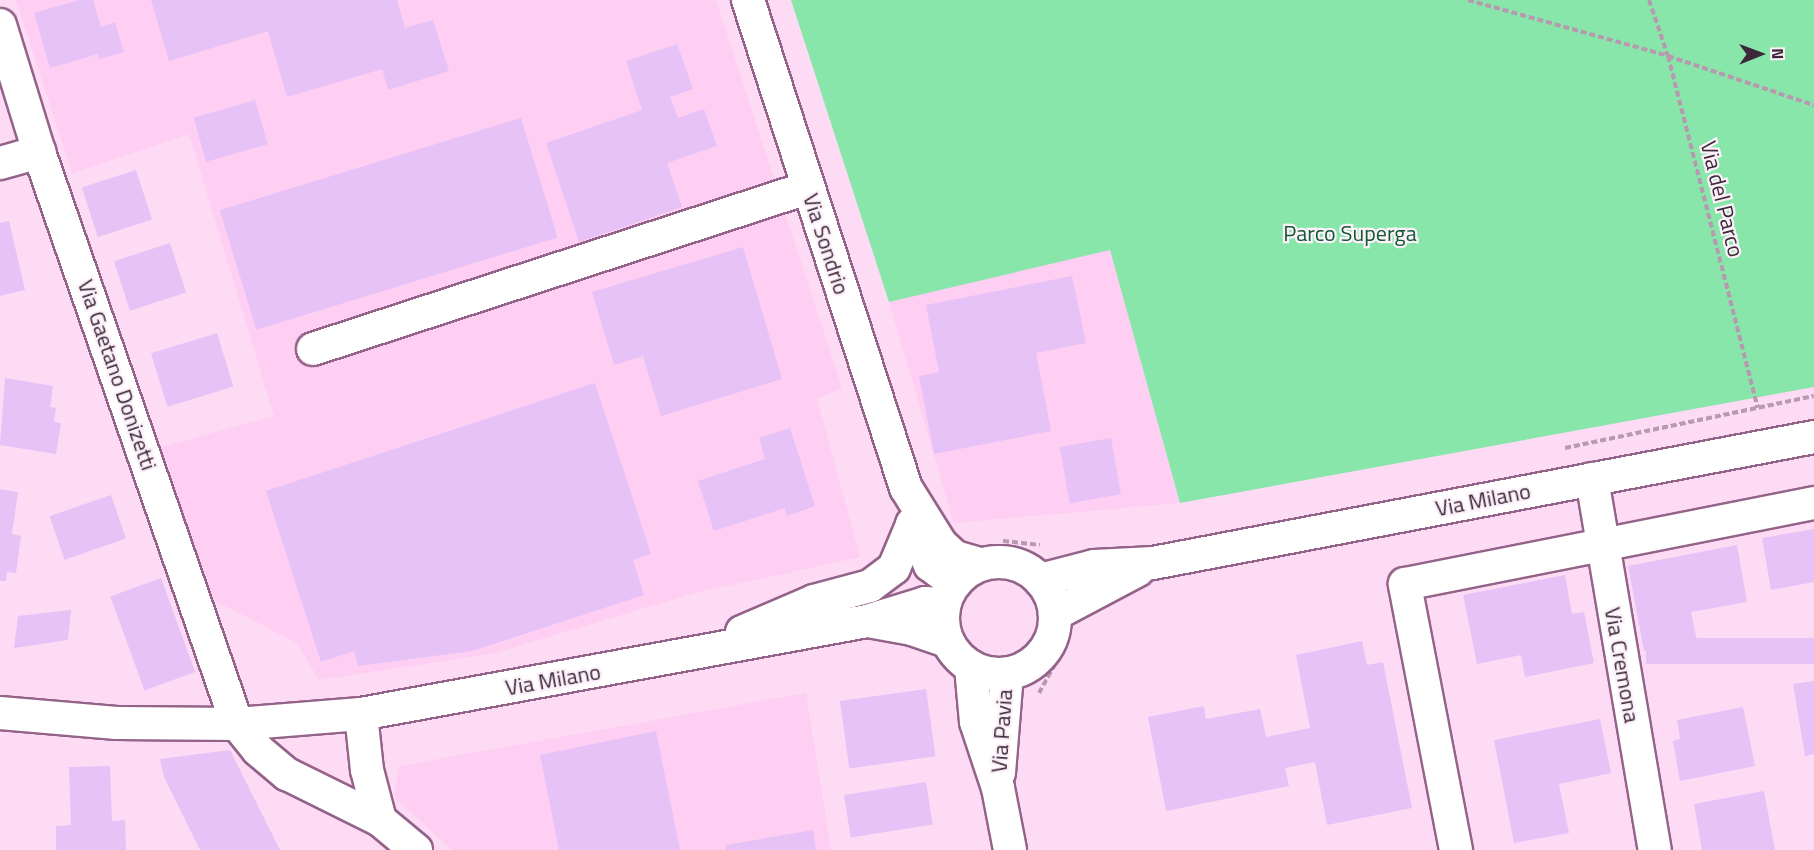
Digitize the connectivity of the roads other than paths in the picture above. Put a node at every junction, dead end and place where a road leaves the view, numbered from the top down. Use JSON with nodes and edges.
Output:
{"nodes":[{"id":1,"x":748,"y":0,"type":"edge"},
{"id":2,"x":0,"y":25,"type":"edge"},
{"id":3,"x":39,"y":152,"type":"junction"},
{"id":4,"x":0,"y":163,"type":"edge"},
{"id":5,"x":807,"y":188,"type":"junction"},
{"id":6,"x":313,"y":349,"type":"dead end"},
{"id":7,"x":1814,"y":437,"type":"edge"},
{"id":8,"x":1592,"y":479,"type":"junction"},
{"id":9,"x":906,"y":488,"type":"junction"},
{"id":10,"x":1814,"y":503,"type":"edge"},
{"id":11,"x":912,"y":525,"type":"junction"},
{"id":12,"x":1601,"y":543,"type":"junction"},
{"id":13,"x":986,"y":553,"type":"junction"},
{"id":14,"x":1153,"y":563,"type":"junction"},
{"id":15,"x":1040,"y":580,"type":"junction"},
{"id":16,"x":949,"y":594,"type":"junction"},
{"id":17,"x":867,"y":621,"type":"junction"},
{"id":18,"x":1061,"y":628,"type":"junction"},
{"id":19,"x":947,"y":641,"type":"junction"},
{"id":20,"x":692,"y":655,"type":"junction"},
{"id":21,"x":971,"y":667,"type":"junction"},
{"id":22,"x":1007,"y":674,"type":"junction"},
{"id":23,"x":0,"y":713,"type":"edge"},
{"id":24,"x":361,"y":714,"type":"junction"},
{"id":25,"x":237,"y":724,"type":"junction"},
{"id":26,"x":998,"y":788,"type":"junction"},
{"id":27,"x":380,"y":820,"type":"junction"},
{"id":28,"x":416,"y":850,"type":"edge"},
{"id":29,"x":1010,"y":850,"type":"edge"},
{"id":30,"x":1456,"y":850,"type":"edge"},
{"id":31,"x":1655,"y":850,"type":"edge"}],
"edges":[{"from":1,"to":5,"type":"street","name":"Via Sondrio"},
{"from":2,"to":3,"type":"street","name":"Via Gaetano Donizetti"},
{"from":3,"to":4,"type":"street"},
{"from":3,"to":25,"type":"street","name":"Via Gaetano Donizetti"},
{"from":5,"to":6,"type":"street"},
{"from":5,"to":9,"type":"street","name":"Via Sondrio"},
{"from":7,"to":8,"type":"street","name":"Via Milano"},
{"from":8,"to":12,"type":"street","name":"Via Cremona"},
{"from":8,"to":14,"type":"street","name":"Via Milano"},
{"from":9,"to":11,"type":"street"},
{"from":9,"to":13,"type":"street"},
{"from":10,"to":12,"type":"street"},
{"from":11,"to":16,"type":"street"},
{"from":11,"to":20,"type":"street"},
{"from":12,"to":30,"type":"street"},
{"from":12,"to":31,"type":"street","name":"Via Cremona"},
{"from":13,"to":15,"type":"street"},
{"from":13,"to":16,"type":"street"},
{"from":14,"to":15,"type":"street"},
{"from":14,"to":18,"type":"street"},
{"from":15,"to":18,"type":"street"},
{"from":16,"to":17,"type":"street"},
{"from":16,"to":19,"type":"street"},
{"from":17,"to":19,"type":"street"},
{"from":17,"to":20,"type":"street","name":"Via Milano"},
{"from":18,"to":22,"type":"street"},
{"from":19,"to":21,"type":"street"},
{"from":20,"to":24,"type":"street","name":"Via Milano"},
{"from":21,"to":22,"type":"street"},
{"from":21,"to":26,"type":"street","name":"Via Pavia"},
{"from":22,"to":26,"type":"street","name":"Via Pavia"},
{"from":23,"to":25,"type":"street","name":"Via Milano"},
{"from":24,"to":25,"type":"street","name":"Via Milano"},
{"from":24,"to":27,"type":"street"},
{"from":25,"to":27,"type":"street","name":"Via Gaetano Donizetti"},
{"from":26,"to":29,"type":"street","name":"Via Pavia"},
{"from":27,"to":28,"type":"street","name":"Via Gaetano Donizetti"}]}
